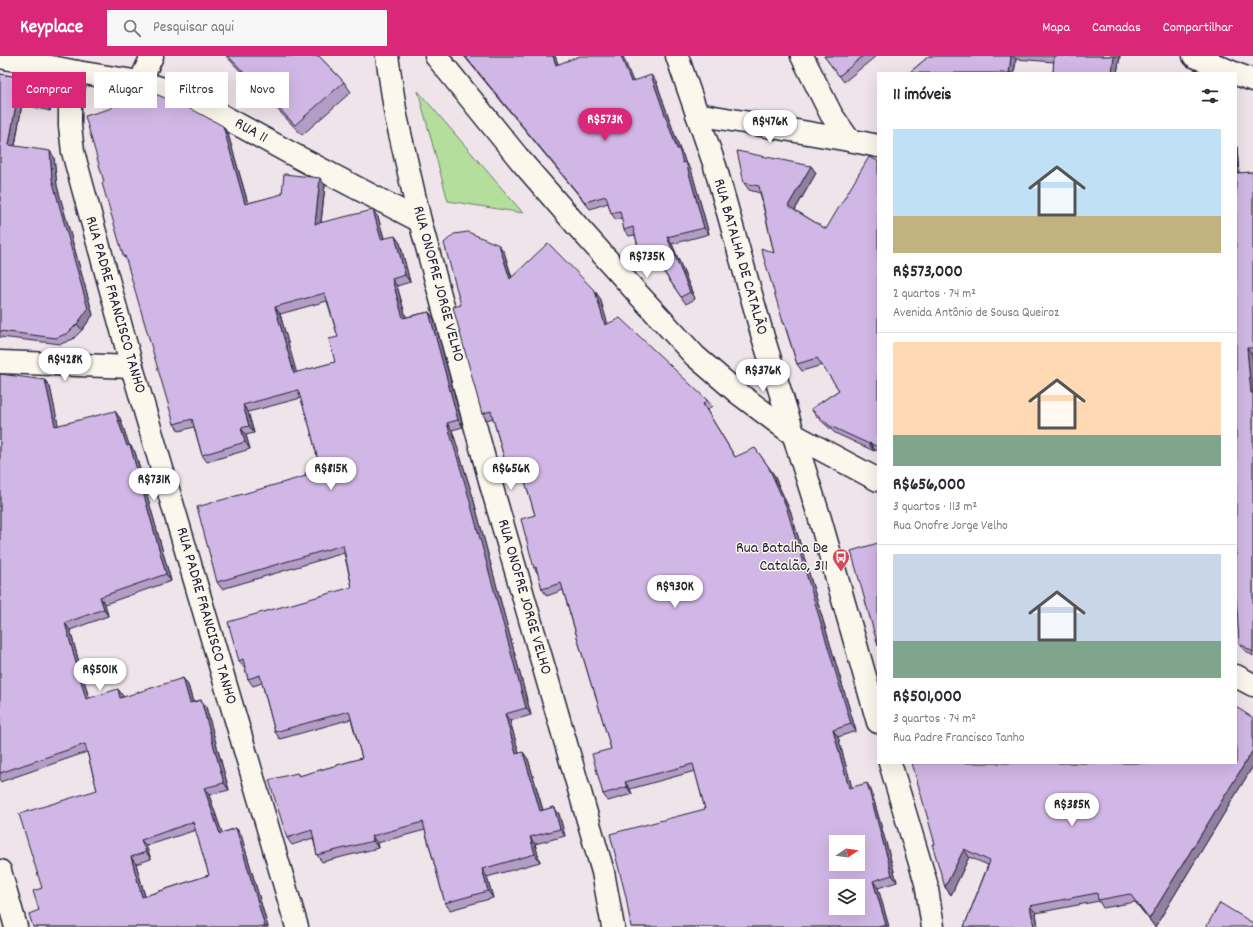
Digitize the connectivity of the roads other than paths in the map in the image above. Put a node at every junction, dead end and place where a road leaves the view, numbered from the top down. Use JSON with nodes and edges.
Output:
{"nodes":[{"id":1,"x":152,"y":56,"type":"edge"},
{"id":2,"x":387,"y":56,"type":"edge"},
{"id":3,"x":436,"y":56,"type":"edge"},
{"id":4,"x":677,"y":56,"type":"edge"},
{"id":5,"x":802,"y":56,"type":"edge"},
{"id":6,"x":1194,"y":56,"type":"edge"},
{"id":7,"x":0,"y":57,"type":"edge"},
{"id":8,"x":77,"y":72,"type":"edge"},
{"id":9,"x":145,"y":72,"type":"edge"},
{"id":10,"x":1227,"y":72,"type":"edge"},
{"id":11,"x":157,"y":87,"type":"edge"},
{"id":12,"x":70,"y":108,"type":"edge"},
{"id":13,"x":697,"y":114,"type":"junction"},
{"id":14,"x":849,"y":140,"type":"junction"},
{"id":15,"x":877,"y":146,"type":"edge"},
{"id":16,"x":420,"y":221,"type":"junction"},
{"id":17,"x":0,"y":362,"type":"edge"},
{"id":18,"x":132,"y":367,"type":"junction"},
{"id":19,"x":794,"y":435,"type":"junction"},
{"id":20,"x":877,"y":479,"type":"edge"},
{"id":21,"x":1237,"y":677,"type":"edge"},
{"id":22,"x":1253,"y":685,"type":"edge"},
{"id":23,"x":877,"y":718,"type":"edge"},
{"id":24,"x":890,"y":764,"type":"edge"},
{"id":25,"x":0,"y":871,"type":"edge"},
{"id":26,"x":16,"y":927,"type":"edge"},
{"id":27,"x":297,"y":927,"type":"edge"},
{"id":28,"x":613,"y":927,"type":"edge"},
{"id":29,"x":933,"y":927,"type":"edge"}],
"edges":[{"from":1,"to":9,"type":"street"},
{"from":2,"to":16,"type":"street","name":"RUA ONOFRE JORGE VELHO"},
{"from":3,"to":19,"type":"street"},
{"from":4,"to":13,"type":"street","name":"RUA BATALHA DE CATALÃO"},
{"from":5,"to":14,"type":"street"},
{"from":6,"to":10,"type":"street"},
{"from":7,"to":8,"type":"street","name":"RUA 11"},
{"from":11,"to":16,"type":"street","name":"RUA 11"},
{"from":12,"to":18,"type":"street","name":"RUA PADRE FRANCISCO TANHO"},
{"from":13,"to":14,"type":"street"},
{"from":13,"to":19,"type":"street","name":"RUA BATALHA DE CATALÃO"},
{"from":14,"to":15,"type":"street"},
{"from":16,"to":28,"type":"street","name":"RUA ONOFRE JORGE VELHO"},
{"from":17,"to":18,"type":"street"},
{"from":18,"to":27,"type":"street","name":"RUA PADRE FRANCISCO TANHO"},
{"from":19,"to":20,"type":"street"},
{"from":19,"to":23,"type":"street","name":"RUA BATALHA DE CATALÃO"},
{"from":21,"to":22,"type":"street"},
{"from":24,"to":29,"type":"street"},
{"from":25,"to":26,"type":"street"}]}
